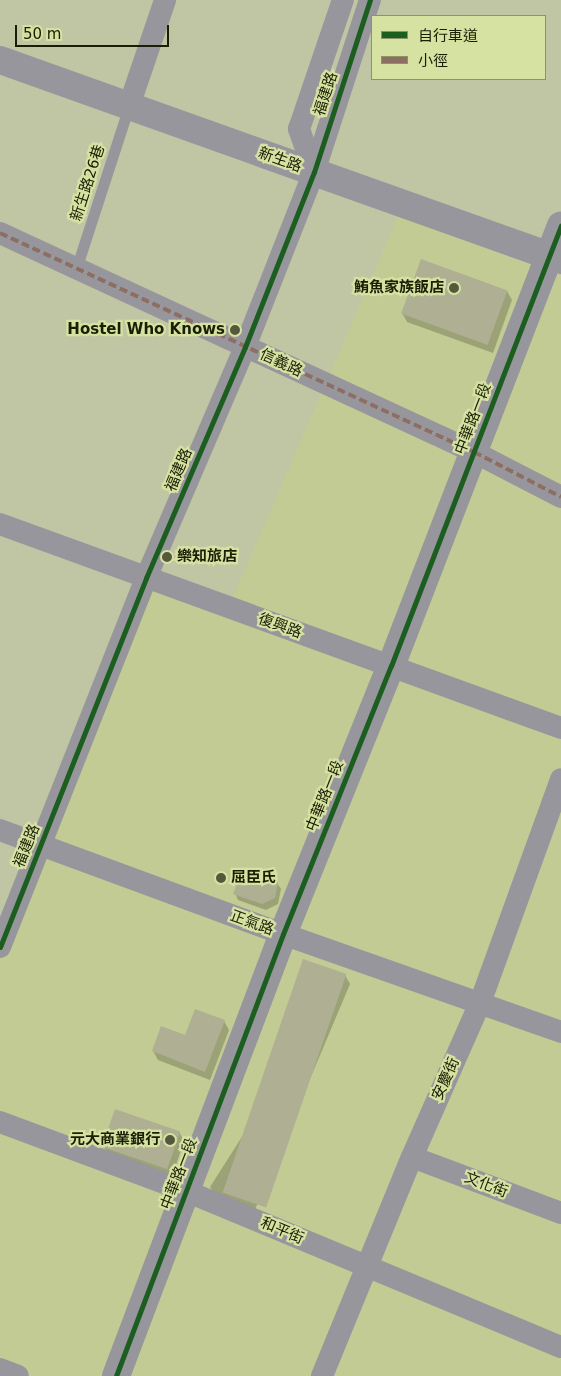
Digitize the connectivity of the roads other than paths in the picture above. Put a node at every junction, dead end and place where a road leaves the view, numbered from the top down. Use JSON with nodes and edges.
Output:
{"nodes":[{"id":1,"x":165,"y":0,"type":"edge"},
{"id":2,"x":344,"y":0,"type":"edge"},
{"id":3,"x":370,"y":0,"type":"edge"},
{"id":4,"x":0,"y":60,"type":"edge"},
{"id":5,"x":129,"y":106,"type":"junction"},
{"id":6,"x":314,"y":172,"type":"junction"},
{"id":7,"x":561,"y":226,"type":"edge"},
{"id":8,"x":0,"y":233,"type":"edge"},
{"id":9,"x":555,"y":258,"type":"edge"},
{"id":10,"x":76,"y":269,"type":"junction"},
{"id":11,"x":246,"y":347,"type":"junction"},
{"id":12,"x":474,"y":452,"type":"junction"},
{"id":13,"x":561,"y":497,"type":"edge"},
{"id":14,"x":0,"y":524,"type":"edge"},
{"id":15,"x":146,"y":578,"type":"junction"},
{"id":16,"x":391,"y":666,"type":"junction"},
{"id":17,"x":561,"y":728,"type":"edge"},
{"id":18,"x":561,"y":779,"type":"edge"},
{"id":19,"x":0,"y":830,"type":"edge"},
{"id":20,"x":41,"y":844,"type":"junction"},
{"id":21,"x":283,"y":934,"type":"junction"},
{"id":22,"x":0,"y":946,"type":"edge"},
{"id":23,"x":480,"y":1003,"type":"junction"},
{"id":24,"x":561,"y":1032,"type":"edge"},
{"id":25,"x":0,"y":1122,"type":"edge"},
{"id":26,"x":412,"y":1156,"type":"junction"},
{"id":27,"x":186,"y":1191,"type":"junction"},
{"id":28,"x":561,"y":1213,"type":"edge"},
{"id":29,"x":366,"y":1267,"type":"junction"},
{"id":30,"x":561,"y":1347,"type":"edge"},
{"id":31,"x":0,"y":1369,"type":"edge"},
{"id":32,"x":18,"y":1376,"type":"edge"},
{"id":33,"x":116,"y":1376,"type":"edge"},
{"id":34,"x":322,"y":1376,"type":"edge"}],
"edges":[{"from":1,"to":5,"type":"street"},
{"from":2,"to":6,"type":"street","name":"福建路"},
{"from":3,"to":6,"type":"street","name":"福建路"},
{"from":4,"to":5,"type":"street","name":"新生路"},
{"from":5,"to":6,"type":"street","name":"新生路"},
{"from":5,"to":10,"type":"lane","name":"新生路26巷"},
{"from":6,"to":9,"type":"street","name":"新生路"},
{"from":6,"to":11,"type":"street","name":"福建路"},
{"from":7,"to":9,"type":"street","name":"中華路一段"},
{"from":8,"to":10,"type":"street","name":"信義路"},
{"from":9,"to":12,"type":"street","name":"中華路一段"},
{"from":10,"to":11,"type":"street","name":"信義路"},
{"from":11,"to":12,"type":"street","name":"信義路"},
{"from":11,"to":15,"type":"street","name":"福建路"},
{"from":12,"to":13,"type":"street","name":"信義路"},
{"from":12,"to":16,"type":"street","name":"中華路一段"},
{"from":14,"to":15,"type":"street","name":"復興路"},
{"from":15,"to":16,"type":"street","name":"復興路"},
{"from":15,"to":20,"type":"street","name":"福建路"},
{"from":16,"to":17,"type":"street","name":"復興路"},
{"from":16,"to":21,"type":"street","name":"中華路一段"},
{"from":18,"to":23,"type":"street","name":"安慶街"},
{"from":19,"to":20,"type":"street","name":"正氣路"},
{"from":20,"to":21,"type":"street","name":"正氣路"},
{"from":20,"to":22,"type":"street","name":"福建路"},
{"from":21,"to":23,"type":"street","name":"正氣路"},
{"from":21,"to":27,"type":"street","name":"中華路一段"},
{"from":23,"to":24,"type":"street","name":"正氣路"},
{"from":23,"to":26,"type":"street","name":"安慶街"},
{"from":25,"to":27,"type":"street","name":"和平街"},
{"from":26,"to":28,"type":"street","name":"文化街"},
{"from":26,"to":29,"type":"street","name":"安慶街"},
{"from":27,"to":29,"type":"street","name":"和平街"},
{"from":27,"to":33,"type":"street","name":"中華路一段"},
{"from":29,"to":30,"type":"street","name":"和平街"},
{"from":29,"to":34,"type":"street","name":"安慶街"},
{"from":31,"to":32,"type":"street"}]}
